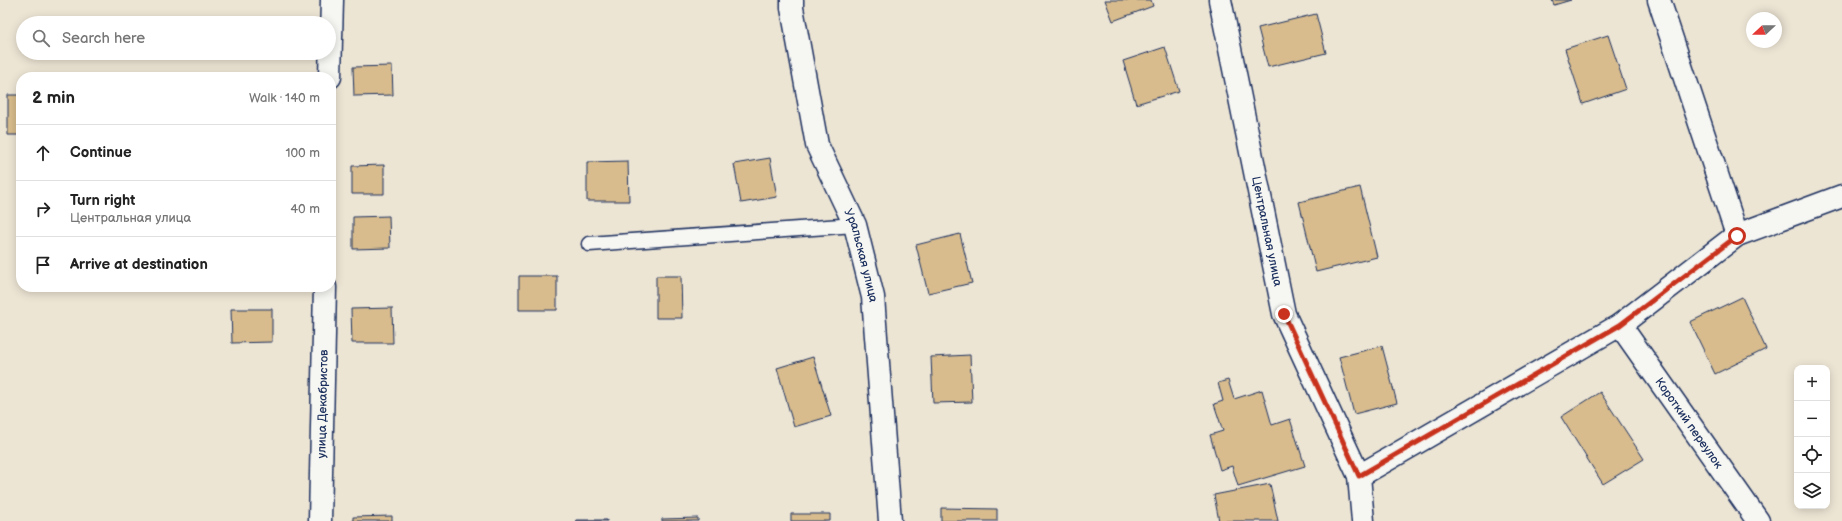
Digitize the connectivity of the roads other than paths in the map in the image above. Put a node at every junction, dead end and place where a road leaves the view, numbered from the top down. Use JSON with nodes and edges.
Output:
{"nodes":[{"id":1,"x":332,"y":0,"type":"edge"},
{"id":2,"x":792,"y":0,"type":"edge"},
{"id":3,"x":1220,"y":0,"type":"edge"},
{"id":4,"x":1659,"y":0,"type":"edge"},
{"id":5,"x":332,"y":16,"type":"edge"},
{"id":6,"x":330,"y":60,"type":"edge"},
{"id":7,"x":330,"y":72,"type":"edge"},
{"id":8,"x":1842,"y":196,"type":"edge"},
{"id":9,"x":856,"y":225,"type":"junction"},
{"id":10,"x":1737,"y":236,"type":"junction"},
{"id":11,"x":589,"y":244,"type":"dead end"},
{"id":12,"x":325,"y":292,"type":"edge"},
{"id":13,"x":1620,"y":325,"type":"junction"},
{"id":14,"x":1359,"y":476,"type":"junction"},
{"id":15,"x":320,"y":521,"type":"edge"},
{"id":16,"x":890,"y":521,"type":"edge"},
{"id":17,"x":1363,"y":521,"type":"edge"},
{"id":18,"x":1758,"y":521,"type":"edge"}],
"edges":[{"from":1,"to":5,"type":"street"},
{"from":2,"to":9,"type":"street","name":"Уральская улица"},
{"from":3,"to":14,"type":"street","name":"Центральная улица"},
{"from":4,"to":10,"type":"street"},
{"from":6,"to":7,"type":"street"},
{"from":8,"to":10,"type":"street"},
{"from":9,"to":11,"type":"lane"},
{"from":9,"to":16,"type":"street","name":"Уральская улица"},
{"from":10,"to":13,"type":"street"},
{"from":12,"to":15,"type":"street","name":"улица Декабристов"},
{"from":13,"to":14,"type":"street"},
{"from":13,"to":18,"type":"street","name":"Короткий переулок"},
{"from":14,"to":17,"type":"street","name":"Центральная улица"}]}
